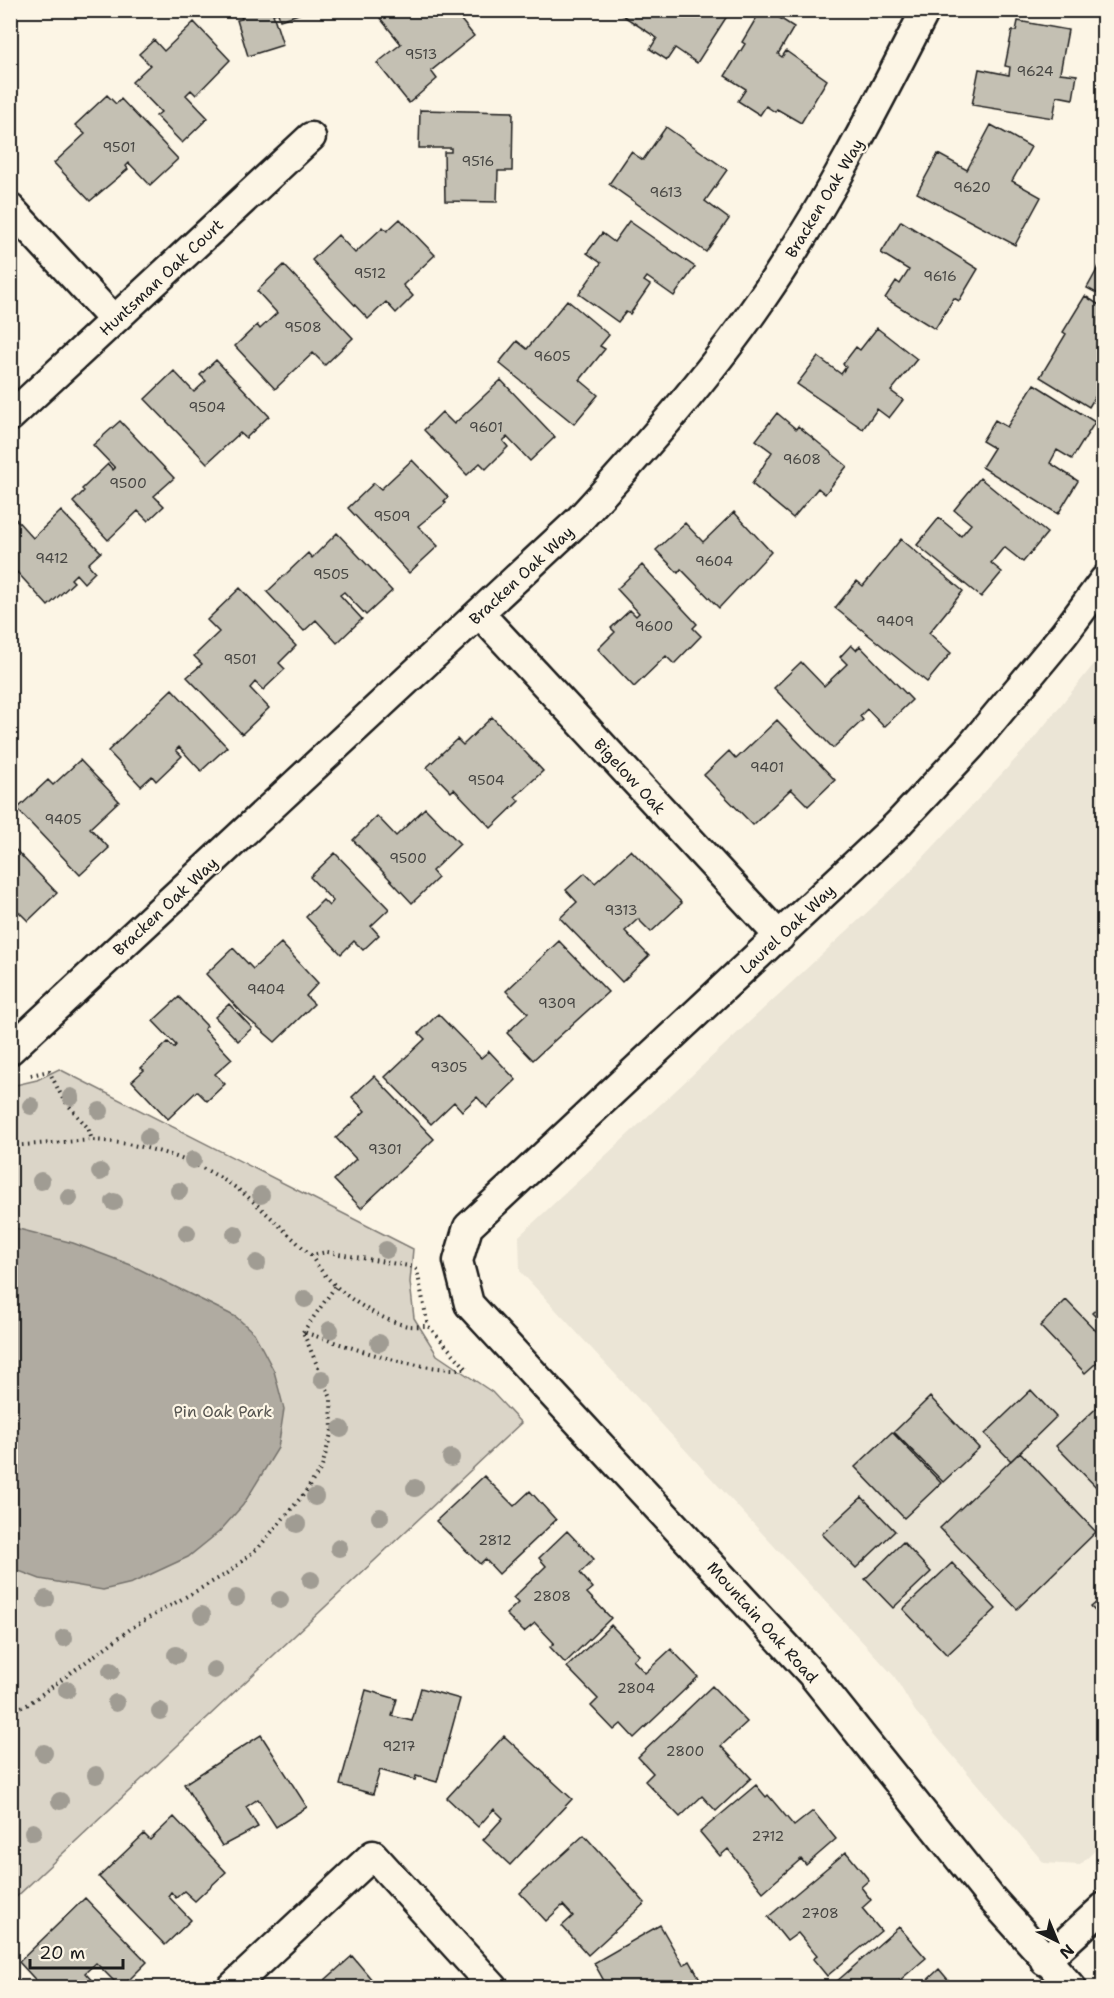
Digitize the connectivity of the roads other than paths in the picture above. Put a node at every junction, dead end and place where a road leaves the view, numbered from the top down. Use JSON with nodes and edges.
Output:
{"nodes":[{"id":1,"x":922,"y":12,"type":"edge"},
{"id":2,"x":311,"y":137,"type":"dead end"},
{"id":3,"x":10,"y":207,"type":"edge"},
{"id":4,"x":114,"y":320,"type":"junction"},
{"id":5,"x":10,"y":417,"type":"edge"},
{"id":6,"x":1104,"y":580,"type":"edge"},
{"id":7,"x":480,"y":614,"type":"junction"},
{"id":8,"x":780,"y":937,"type":"junction"},
{"id":9,"x":11,"y":1050,"type":"edge"},
{"id":10,"x":458,"y":1261,"type":"joint"},
{"id":11,"x":1104,"y":1907,"type":"edge"},
{"id":12,"x":1045,"y":1961,"type":"junction"},
{"id":13,"x":231,"y":1988,"type":"edge"},
{"id":14,"x":494,"y":1988,"type":"edge"},
{"id":15,"x":1072,"y":1988,"type":"edge"}],
"edges":[{"from":1,"to":7,"type":"street","name":"Bracken Oak Way"},
{"from":2,"to":4,"type":"street","name":"Huntsman Oak Court"},
{"from":3,"to":4,"type":"street"},
{"from":4,"to":5,"type":"street","name":"Huntsman Oak Court"},
{"from":6,"to":8,"type":"street","name":"Laurel Oak Way"},
{"from":7,"to":8,"type":"street","name":"Bigelow Oak"},
{"from":7,"to":9,"type":"street","name":"Bracken Oak Way"},
{"from":8,"to":10,"type":"street","name":"Laurel Oak Way"},
{"from":10,"to":12,"type":"street","name":"Mountain Oak Road"},
{"from":11,"to":12,"type":"street"},
{"from":12,"to":15,"type":"street","name":"Mountain Oak Road"},
{"from":13,"to":14,"type":"street"}]}
